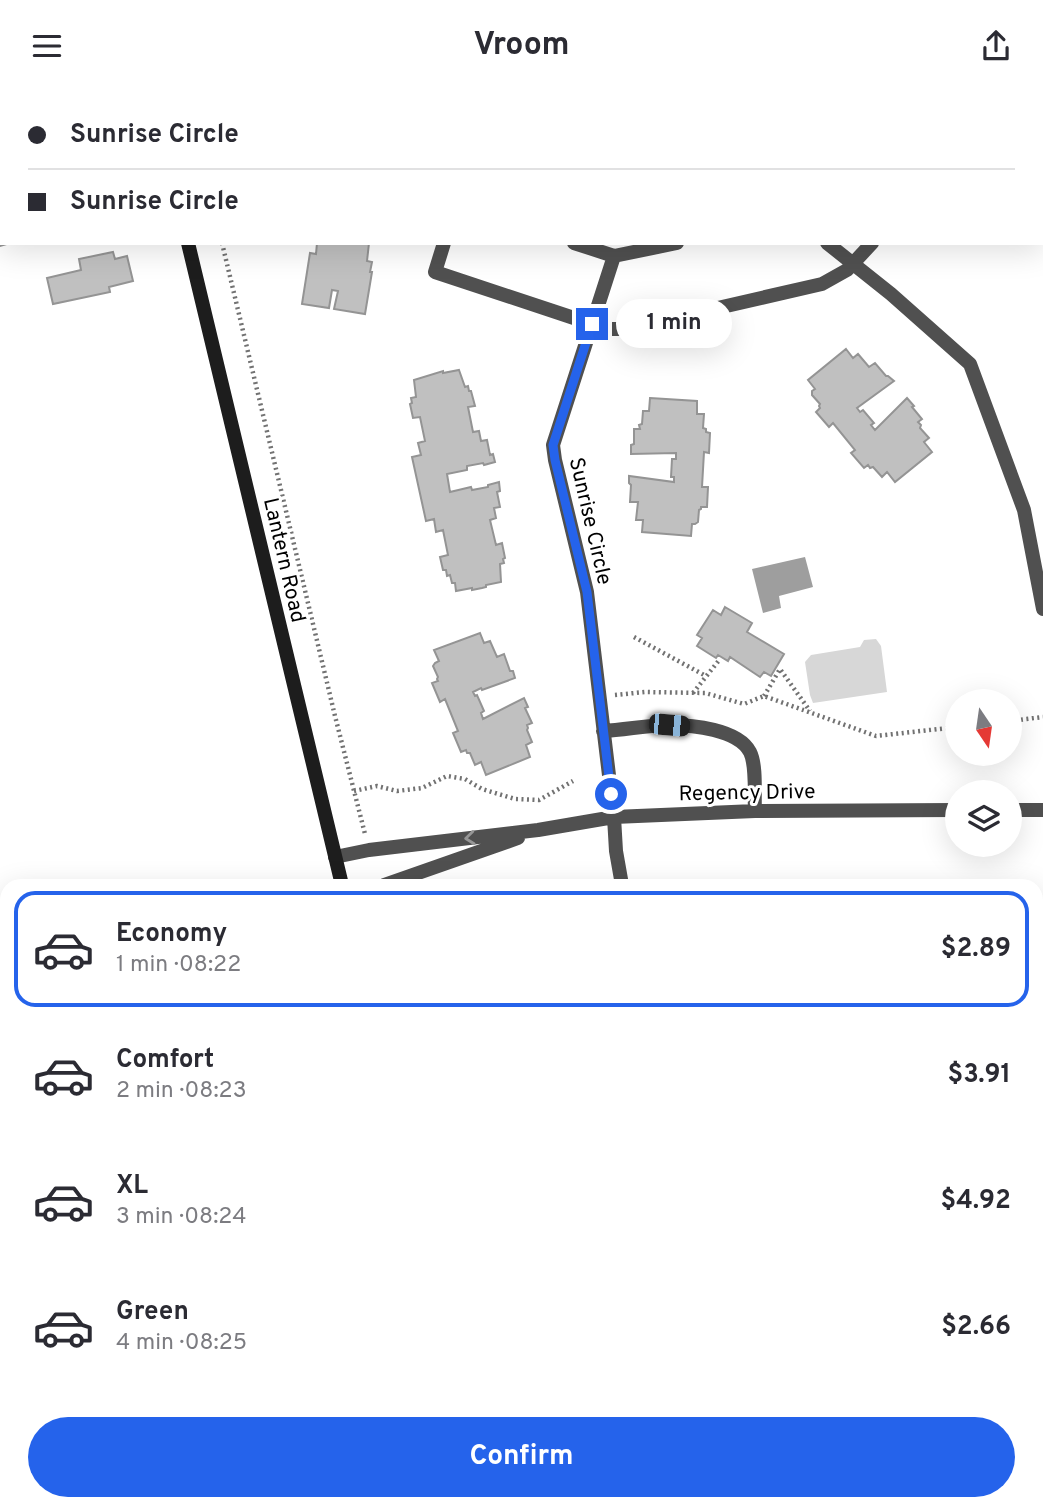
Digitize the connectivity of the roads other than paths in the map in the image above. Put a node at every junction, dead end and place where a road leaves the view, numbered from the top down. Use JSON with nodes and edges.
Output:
{"nodes":[{"id":1,"x":188,"y":245,"type":"edge"},
{"id":2,"x":443,"y":245,"type":"edge"},
{"id":3,"x":580,"y":245,"type":"edge"},
{"id":4,"x":667,"y":245,"type":"edge"},
{"id":5,"x":829,"y":245,"type":"edge"},
{"id":6,"x":870,"y":245,"type":"edge"},
{"id":7,"x":614,"y":256,"type":"junction"},
{"id":8,"x":853,"y":264,"type":"junction"},
{"id":9,"x":592,"y":324,"type":"junction"},
{"id":10,"x":1043,"y":609,"type":"edge"},
{"id":11,"x":603,"y":731,"type":"junction"},
{"id":12,"x":945,"y":810,"type":"edge"},
{"id":13,"x":1022,"y":810,"type":"edge"},
{"id":14,"x":1043,"y":810,"type":"edge"},
{"id":15,"x":755,"y":811,"type":"junction"},
{"id":16,"x":614,"y":817,"type":"junction"},
{"id":17,"x":538,"y":830,"type":"junction"},
{"id":18,"x":335,"y":857,"type":"junction"},
{"id":19,"x":340,"y":879,"type":"edge"},
{"id":20,"x":401,"y":879,"type":"edge"},
{"id":21,"x":621,"y":879,"type":"edge"}],
"edges":[{"from":1,"to":18,"type":"street","name":"Lantern Road"},
{"from":2,"to":9,"type":"street"},
{"from":3,"to":7,"type":"street"},
{"from":4,"to":7,"type":"street"},
{"from":5,"to":8,"type":"street"},
{"from":6,"to":8,"type":"street"},
{"from":7,"to":9,"type":"street","name":"Sunrise Circle"},
{"from":8,"to":9,"type":"street"},
{"from":8,"to":10,"type":"street"},
{"from":9,"to":11,"type":"street","name":"Sunrise Circle"},
{"from":11,"to":15,"type":"street"},
{"from":11,"to":16,"type":"street","name":"Sunrise Circle"},
{"from":12,"to":15,"type":"street","name":"Regency Drive"},
{"from":13,"to":14,"type":"street"},
{"from":15,"to":16,"type":"street","name":"Regency Drive"},
{"from":16,"to":17,"type":"street","name":"Regency Drive"},
{"from":16,"to":21,"type":"street","name":"Sunrise Circle"},
{"from":17,"to":18,"type":"street","name":"Regency Drive","one_way":true},
{"from":17,"to":20,"type":"street","name":"Regency Drive"},
{"from":18,"to":19,"type":"street","name":"Lantern Road"}]}
